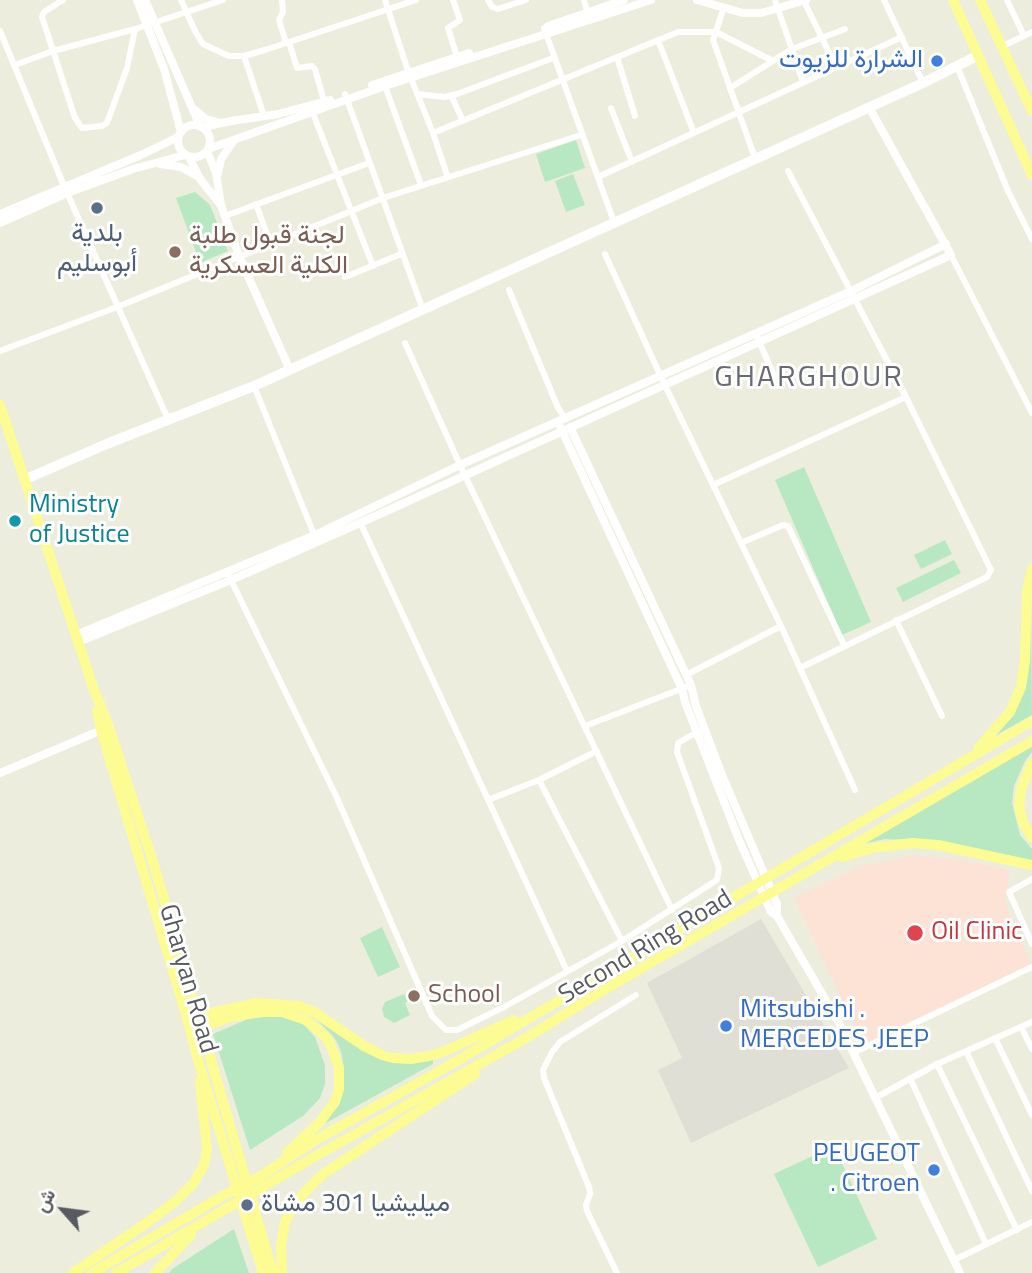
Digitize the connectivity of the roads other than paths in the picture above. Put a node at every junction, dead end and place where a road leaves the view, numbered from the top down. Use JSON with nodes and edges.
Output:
{"nodes":[{"id":1,"x":63,"y":0,"type":"edge"},
{"id":2,"x":137,"y":0,"type":"edge"},
{"id":3,"x":145,"y":0,"type":"edge"},
{"id":4,"x":181,"y":0,"type":"edge"},
{"id":5,"x":223,"y":0,"type":"edge"},
{"id":6,"x":282,"y":0,"type":"edge"},
{"id":7,"x":385,"y":0,"type":"edge"},
{"id":8,"x":416,"y":0,"type":"edge"},
{"id":9,"x":453,"y":0,"type":"edge"},
{"id":10,"x":488,"y":0,"type":"edge"},
{"id":11,"x":526,"y":0,"type":"edge"},
{"id":12,"x":584,"y":0,"type":"edge"},
{"id":13,"x":624,"y":0,"type":"edge"},
{"id":14,"x":651,"y":0,"type":"edge"},
{"id":15,"x":696,"y":0,"type":"edge"},
{"id":16,"x":805,"y":0,"type":"edge"},
{"id":17,"x":884,"y":0,"type":"edge"},
{"id":18,"x":953,"y":0,"type":"edge"},
{"id":19,"x":980,"y":0,"type":"edge"},
{"id":20,"x":1018,"y":0,"type":"edge"},
{"id":21,"x":1008,"y":2,"type":"edge"},
{"id":22,"x":776,"y":4,"type":"edge"},
{"id":23,"x":724,"y":7,"type":"junction"},
{"id":24,"x":388,"y":8,"type":"junction"},
{"id":25,"x":186,"y":12,"type":"junction"},
{"id":26,"x":588,"y":15,"type":"junction"},
{"id":27,"x":151,"y":24,"type":"junction"},
{"id":28,"x":135,"y":29,"type":"junction"},
{"id":29,"x":845,"y":29,"type":"dead end"},
{"id":30,"x":544,"y":30,"type":"junction"},
{"id":31,"x":0,"y":31,"type":"edge"},
{"id":32,"x":716,"y":32,"type":"junction"},
{"id":33,"x":1032,"y":32,"type":"edge"},
{"id":34,"x":1024,"y":36,"type":"junction"},
{"id":35,"x":822,"y":37,"type":"junction"},
{"id":36,"x":902,"y":37,"type":"junction"},
{"id":37,"x":658,"y":40,"type":"junction"},
{"id":38,"x":287,"y":43,"type":"junction"},
{"id":39,"x":1001,"y":47,"type":"junction"},
{"id":40,"x":792,"y":49,"type":"junction"},
{"id":41,"x":53,"y":51,"type":"junction"},
{"id":42,"x":244,"y":56,"type":"junction"},
{"id":43,"x":977,"y":56,"type":"junction"},
{"id":44,"x":457,"y":57,"type":"junction"},
{"id":45,"x":617,"y":57,"type":"junction"},
{"id":46,"x":554,"y":58,"type":"junction"},
{"id":47,"x":773,"y":61,"type":"junction"},
{"id":48,"x":15,"y":65,"type":"junction"},
{"id":49,"x":957,"y":66,"type":"junction"},
{"id":50,"x":836,"y":67,"type":"junction"},
{"id":51,"x":410,"y":75,"type":"junction"},
{"id":52,"x":561,"y":80,"type":"junction"},
{"id":53,"x":803,"y":82,"type":"junction"},
{"id":54,"x":923,"y":83,"type":"junction"},
{"id":55,"x":385,"y":86,"type":"junction"},
{"id":56,"x":730,"y":89,"type":"junction"},
{"id":57,"x":418,"y":93,"type":"junction"},
{"id":58,"x":451,"y":95,"type":"junction"},
{"id":59,"x":346,"y":97,"type":"junction"},
{"id":60,"x":324,"y":101,"type":"junction"},
{"id":61,"x":192,"y":107,"type":"junction"},
{"id":62,"x":869,"y":107,"type":"junction"},
{"id":63,"x":611,"y":108,"type":"dead end"},
{"id":64,"x":312,"y":111,"type":"junction"},
{"id":65,"x":1032,"y":111,"type":"edge"},
{"id":66,"x":738,"y":112,"type":"junction"},
{"id":67,"x":264,"y":116,"type":"junction"},
{"id":68,"x":635,"y":116,"type":"dead end"},
{"id":69,"x":463,"y":121,"type":"junction"},
{"id":70,"x":220,"y":123,"type":"junction"},
{"id":71,"x":201,"y":127,"type":"junction"},
{"id":72,"x":433,"y":133,"type":"junction"},
{"id":73,"x":694,"y":133,"type":"junction"},
{"id":74,"x":179,"y":134,"type":"junction"},
{"id":75,"x":581,"y":135,"type":"junction"},
{"id":76,"x":236,"y":139,"type":"junction"},
{"id":77,"x":207,"y":150,"type":"junction"},
{"id":78,"x":187,"y":156,"type":"junction"},
{"id":79,"x":755,"y":158,"type":"junction"},
{"id":80,"x":632,"y":162,"type":"junction"},
{"id":81,"x":154,"y":163,"type":"junction"},
{"id":82,"x":369,"y":163,"type":"junction"},
{"id":83,"x":788,"y":171,"type":"dead end"},
{"id":84,"x":336,"y":175,"type":"junction"},
{"id":85,"x":1032,"y":175,"type":"edge"},
{"id":86,"x":447,"y":176,"type":"junction"},
{"id":87,"x":598,"y":177,"type":"junction"},
{"id":88,"x":200,"y":179,"type":"junction"},
{"id":89,"x":217,"y":180,"type":"junction"},
{"id":90,"x":421,"y":185,"type":"junction"},
{"id":91,"x":65,"y":190,"type":"junction"},
{"id":92,"x":383,"y":198,"type":"junction"},
{"id":93,"x":256,"y":204,"type":"junction"},
{"id":94,"x":221,"y":205,"type":"junction"},
{"id":95,"x":351,"y":211,"type":"junction"},
{"id":96,"x":0,"y":214,"type":"edge"},
{"id":97,"x":225,"y":216,"type":"junction"},
{"id":98,"x":614,"y":222,"type":"junction"},
{"id":99,"x":0,"y":223,"type":"edge"},
{"id":100,"x":1032,"y":240,"type":"edge"},
{"id":101,"x":270,"y":243,"type":"junction"},
{"id":102,"x":946,"y":244,"type":"junction"},
{"id":103,"x":401,"y":254,"type":"junction"},
{"id":104,"x":606,"y":254,"type":"dead end"},
{"id":105,"x":951,"y":255,"type":"junction"},
{"id":106,"x":239,"y":256,"type":"junction"},
{"id":107,"x":373,"y":266,"type":"junction"},
{"id":108,"x":345,"y":277,"type":"dead end"},
{"id":109,"x":509,"y":290,"type":"dead end"},
{"id":110,"x":851,"y":291,"type":"junction"},
{"id":111,"x":855,"y":300,"type":"junction"},
{"id":112,"x":117,"y":307,"type":"junction"},
{"id":113,"x":422,"y":310,"type":"junction"},
{"id":114,"x":807,"y":311,"type":"junction"},
{"id":115,"x":812,"y":319,"type":"junction"},
{"id":116,"x":756,"y":334,"type":"junction"},
{"id":117,"x":405,"y":343,"type":"dead end"},
{"id":118,"x":760,"y":343,"type":"junction"},
{"id":119,"x":0,"y":351,"type":"edge"},
{"id":120,"x":706,"y":357,"type":"junction"},
{"id":121,"x":710,"y":365,"type":"junction"},
{"id":122,"x":290,"y":370,"type":"junction"},
{"id":123,"x":775,"y":378,"type":"dead end"},
{"id":124,"x":663,"y":381,"type":"junction"},
{"id":125,"x":254,"y":386,"type":"junction"},
{"id":126,"x":906,"y":397,"type":"junction"},
{"id":127,"x":0,"y":405,"type":"edge"},
{"id":128,"x":1032,"y":413,"type":"edge"},
{"id":129,"x":168,"y":419,"type":"junction"},
{"id":130,"x":562,"y":421,"type":"junction"},
{"id":131,"x":566,"y":431,"type":"junction"},
{"id":132,"x":460,"y":465,"type":"junction"},
{"id":133,"x":465,"y":476,"type":"junction"},
{"id":134,"x":26,"y":479,"type":"junction"},
{"id":135,"x":713,"y":485,"type":"junction"},
{"id":136,"x":358,"y":519,"type":"junction"},
{"id":137,"x":316,"y":538,"type":"junction"},
{"id":138,"x":741,"y":543,"type":"junction"},
{"id":139,"x":1032,"y":569,"type":"edge"},
{"id":140,"x":229,"y":576,"type":"junction"},
{"id":141,"x":641,"y":593,"type":"junction"},
{"id":142,"x":896,"y":620,"type":"junction"},
{"id":143,"x":781,"y":626,"type":"junction"},
{"id":144,"x":77,"y":638,"type":"junction"},
{"id":145,"x":844,"y":645,"type":"junction"},
{"id":146,"x":800,"y":668,"type":"junction"},
{"id":147,"x":686,"y":675,"type":"junction"},
{"id":148,"x":691,"y":685,"type":"junction"},
{"id":149,"x":682,"y":689,"type":"junction"},
{"id":150,"x":942,"y":716,"type":"dead end"},
{"id":151,"x":1032,"y":721,"type":"edge"},
{"id":152,"x":585,"y":726,"type":"junction"},
{"id":153,"x":105,"y":728,"type":"junction"},
{"id":154,"x":700,"y":730,"type":"junction"},
{"id":155,"x":1032,"y":741,"type":"edge"},
{"id":156,"x":597,"y":751,"type":"junction"},
{"id":157,"x":969,"y":756,"type":"junction"},
{"id":158,"x":1032,"y":763,"type":"edge"},
{"id":159,"x":0,"y":773,"type":"edge"},
{"id":160,"x":539,"y":780,"type":"junction"},
{"id":161,"x":855,"y":790,"type":"dead end"},
{"id":162,"x":488,"y":800,"type":"junction"},
{"id":163,"x":1032,"y":838,"type":"edge"},
{"id":164,"x":825,"y":862,"type":"junction"},
{"id":165,"x":1032,"y":865,"type":"edge"},
{"id":166,"x":1032,"y":879,"type":"edge"},
{"id":167,"x":672,"y":910,"type":"junction"},
{"id":168,"x":622,"y":941,"type":"junction"},
{"id":169,"x":1032,"y":944,"type":"edge"},
{"id":170,"x":1032,"y":967,"type":"edge"},
{"id":171,"x":567,"y":971,"type":"junction"},
{"id":172,"x":636,"y":995,"type":"dead end"},
{"id":173,"x":549,"y":1006,"type":"junction"},
{"id":174,"x":193,"y":1017,"type":"junction"},
{"id":175,"x":1032,"y":1022,"type":"edge"},
{"id":176,"x":1021,"y":1027,"type":"junction"},
{"id":177,"x":197,"y":1029,"type":"junction"},
{"id":178,"x":526,"y":1038,"type":"junction"},
{"id":179,"x":995,"y":1038,"type":"junction"},
{"id":180,"x":1032,"y":1049,"type":"edge"},
{"id":181,"x":966,"y":1051,"type":"junction"},
{"id":182,"x":853,"y":1053,"type":"junction"},
{"id":183,"x":937,"y":1064,"type":"junction"},
{"id":184,"x":200,"y":1067,"type":"junction"},
{"id":185,"x":910,"y":1078,"type":"junction"},
{"id":186,"x":874,"y":1098,"type":"junction"},
{"id":187,"x":1032,"y":1115,"type":"edge"},
{"id":188,"x":272,"y":1169,"type":"junction"},
{"id":189,"x":263,"y":1181,"type":"junction"},
{"id":190,"x":1032,"y":1191,"type":"edge"},
{"id":191,"x":1032,"y":1222,"type":"edge"},
{"id":192,"x":202,"y":1224,"type":"junction"},
{"id":193,"x":1017,"y":1230,"type":"junction"},
{"id":194,"x":986,"y":1244,"type":"junction"},
{"id":195,"x":954,"y":1260,"type":"junction"},
{"id":196,"x":73,"y":1273,"type":"edge"},
{"id":197,"x":92,"y":1273,"type":"edge"},
{"id":198,"x":116,"y":1273,"type":"edge"},
{"id":199,"x":155,"y":1273,"type":"edge"},
{"id":200,"x":263,"y":1273,"type":"edge"},
{"id":201,"x":273,"y":1273,"type":"edge"},
{"id":202,"x":282,"y":1273,"type":"edge"},
{"id":203,"x":617,"y":1273,"type":"edge"},
{"id":204,"x":961,"y":1273,"type":"edge"}],
"edges":[{"from":1,"to":41,"type":"street"},
{"from":2,"to":27,"type":"street"},
{"from":3,"to":27,"type":"street"},
{"from":4,"to":25,"type":"street"},
{"from":5,"to":25,"type":"street"},
{"from":6,"to":38,"type":"street"},
{"from":7,"to":24,"type":"street"},
{"from":8,"to":24,"type":"street"},
{"from":9,"to":44,"type":"street"},
{"from":10,"to":11,"type":"street"},
{"from":12,"to":26,"type":"street"},
{"from":13,"to":26,"type":"street"},
{"from":14,"to":26,"type":"street"},
{"from":15,"to":23,"type":"street"},
{"from":16,"to":22,"type":"street"},
{"from":16,"to":35,"type":"street"},
{"from":17,"to":36,"type":"street"},
{"from":18,"to":43,"type":"highway"},
{"from":19,"to":39,"type":"highway"},
{"from":20,"to":21,"type":"street"},
{"from":21,"to":34,"type":"street"},
{"from":22,"to":23,"type":"street"},
{"from":22,"to":40,"type":"street"},
{"from":23,"to":32,"type":"street"},
{"from":24,"to":38,"type":"street"},
{"from":24,"to":51,"type":"street"},
{"from":25,"to":27,"type":"street"},
{"from":25,"to":42,"type":"street"},
{"from":26,"to":30,"type":"street"},
{"from":27,"to":28,"type":"street"},
{"from":27,"to":61,"type":"street"},
{"from":27,"to":74,"type":"street"},
{"from":28,"to":41,"type":"street"},
{"from":28,"to":41,"type":"street"},
{"from":29,"to":35,"type":"street"},
{"from":30,"to":44,"type":"street"},
{"from":30,"to":46,"type":"street"},
{"from":30,"to":51,"type":"street"},
{"from":31,"to":48,"type":"street"},
{"from":32,"to":37,"type":"street"},
{"from":32,"to":47,"type":"street"},
{"from":32,"to":56,"type":"street"},
{"from":33,"to":34,"type":"street"},
{"from":34,"to":39,"type":"street"},
{"from":35,"to":40,"type":"street"},
{"from":35,"to":50,"type":"street"},
{"from":36,"to":50,"type":"street"},
{"from":36,"to":54,"type":"street"},
{"from":37,"to":45,"type":"street"},
{"from":37,"to":73,"type":"street"},
{"from":38,"to":42,"type":"street"},
{"from":38,"to":60,"type":"street"},
{"from":39,"to":65,"type":"highway"},
{"from":40,"to":47,"type":"street"},
{"from":40,"to":53,"type":"street"},
{"from":41,"to":48,"type":"street"},
{"from":42,"to":67,"type":"street"},
{"from":43,"to":49,"type":"main road"},
{"from":43,"to":85,"type":"highway"},
{"from":44,"to":51,"type":"street"},
{"from":45,"to":52,"type":"street"},
{"from":45,"to":68,"type":"street"},
{"from":46,"to":52,"type":"street"},
{"from":46,"to":58,"type":"street"},
{"from":47,"to":56,"type":"street"},
{"from":48,"to":91,"type":"street"},
{"from":49,"to":54,"type":"main road"},
{"from":49,"to":100,"type":"street"},
{"from":50,"to":53,"type":"street"},
{"from":51,"to":55,"type":"street"},
{"from":51,"to":57,"type":"street"},
{"from":51,"to":59,"type":"street"},
{"from":52,"to":69,"type":"street"},
{"from":52,"to":75,"type":"street"},
{"from":53,"to":66,"type":"street"},
{"from":54,"to":62,"type":"main road"},
{"from":55,"to":59,"type":"street"},
{"from":55,"to":90,"type":"street"},
{"from":56,"to":66,"type":"street"},
{"from":57,"to":58,"type":"street"},
{"from":57,"to":72,"type":"street"},
{"from":58,"to":69,"type":"street"},
{"from":59,"to":60,"type":"street"},
{"from":59,"to":64,"type":"street"},
{"from":59,"to":82,"type":"street"},
{"from":60,"to":67,"type":"street"},
{"from":61,"to":70,"type":"street"},
{"from":61,"to":71,"type":"street"},
{"from":62,"to":79,"type":"main road"},
{"from":62,"to":102,"type":"street"},
{"from":63,"to":80,"type":"street"},
{"from":64,"to":76,"type":"street"},
{"from":64,"to":84,"type":"street"},
{"from":66,"to":73,"type":"street"},
{"from":66,"to":79,"type":"street"},
{"from":67,"to":70,"type":"street"},
{"from":69,"to":72,"type":"street"},
{"from":70,"to":71,"type":"street"},
{"from":71,"to":74,"type":"street"},
{"from":71,"to":77,"type":"street"},
{"from":72,"to":86,"type":"street"},
{"from":73,"to":80,"type":"street"},
{"from":74,"to":78,"type":"street"},
{"from":74,"to":91,"type":"street"},
{"from":75,"to":86,"type":"street"},
{"from":75,"to":87,"type":"street"},
{"from":76,"to":77,"type":"street"},
{"from":76,"to":89,"type":"street"},
{"from":77,"to":78,"type":"street"},
{"from":77,"to":89,"type":"street"},
{"from":78,"to":81,"type":"street"},
{"from":78,"to":88,"type":"street"},
{"from":79,"to":98,"type":"main road"},
{"from":80,"to":87,"type":"street"},
{"from":81,"to":88,"type":"street"},
{"from":81,"to":91,"type":"street"},
{"from":82,"to":84,"type":"street"},
{"from":82,"to":92,"type":"street"},
{"from":83,"to":110,"type":"street"},
{"from":84,"to":93,"type":"street"},
{"from":84,"to":95,"type":"street"},
{"from":86,"to":90,"type":"street"},
{"from":87,"to":98,"type":"street"},
{"from":88,"to":94,"type":"street"},
{"from":89,"to":94,"type":"street"},
{"from":90,"to":92,"type":"street"},
{"from":91,"to":96,"type":"street"},
{"from":91,"to":99,"type":"street"},
{"from":91,"to":112,"type":"street"},
{"from":92,"to":95,"type":"street"},
{"from":92,"to":103,"type":"street"},
{"from":93,"to":97,"type":"street"},
{"from":93,"to":101,"type":"street"},
{"from":94,"to":97,"type":"street"},
{"from":95,"to":101,"type":"street"},
{"from":95,"to":107,"type":"street"},
{"from":97,"to":106,"type":"street"},
{"from":98,"to":113,"type":"main road"},
{"from":101,"to":106,"type":"street"},
{"from":102,"to":105,"type":"street"},
{"from":102,"to":110,"type":"street"},
{"from":103,"to":107,"type":"street"},
{"from":103,"to":113,"type":"street"},
{"from":104,"to":124,"type":"street"},
{"from":105,"to":111,"type":"street"},
{"from":105,"to":128,"type":"street"},
{"from":106,"to":112,"type":"street"},
{"from":106,"to":122,"type":"street"},
{"from":107,"to":108,"type":"street"},
{"from":109,"to":130,"type":"street"},
{"from":110,"to":111,"type":"street"},
{"from":110,"to":114,"type":"street"},
{"from":111,"to":115,"type":"street"},
{"from":111,"to":126,"type":"street"},
{"from":112,"to":119,"type":"street"},
{"from":112,"to":129,"type":"street"},
{"from":113,"to":122,"type":"main road"},
{"from":114,"to":115,"type":"street"},
{"from":114,"to":116,"type":"street"},
{"from":115,"to":118,"type":"street"},
{"from":116,"to":118,"type":"street"},
{"from":116,"to":120,"type":"street"},
{"from":117,"to":132,"type":"street"},
{"from":118,"to":121,"type":"street"},
{"from":118,"to":123,"type":"street"},
{"from":120,"to":121,"type":"street"},
{"from":120,"to":124,"type":"street"},
{"from":121,"to":124,"type":"street"},
{"from":122,"to":125,"type":"main road"},
{"from":124,"to":130,"type":"street"},
{"from":124,"to":131,"type":"street"},
{"from":124,"to":135,"type":"street"},
{"from":125,"to":129,"type":"main road"},
{"from":125,"to":137,"type":"street"},
{"from":126,"to":135,"type":"street"},
{"from":126,"to":142,"type":"street"},
{"from":127,"to":134,"type":"highway","name":"Gharyan Road"},
{"from":129,"to":134,"type":"main road"},
{"from":130,"to":131,"type":"street"},
{"from":130,"to":132,"type":"street"},
{"from":131,"to":133,"type":"street"},
{"from":131,"to":141,"type":"street"},
{"from":132,"to":133,"type":"street"},
{"from":132,"to":136,"type":"street"},
{"from":133,"to":136,"type":"street"},
{"from":133,"to":152,"type":"street"},
{"from":134,"to":144,"type":"highway","name":"Gharyan Road"},
{"from":135,"to":138,"type":"street"},
{"from":136,"to":137,"type":"street"},
{"from":136,"to":162,"type":"street"},
{"from":137,"to":140,"type":"street"},
{"from":138,"to":143,"type":"street"},
{"from":138,"to":145,"type":"street"},
{"from":139,"to":157,"type":"highway"},
{"from":140,"to":144,"type":"street"},
{"from":140,"to":171,"type":"street"},
{"from":141,"to":147,"type":"street"},
{"from":141,"to":149,"type":"street"},
{"from":142,"to":145,"type":"street"},
{"from":142,"to":150,"type":"street"},
{"from":143,"to":146,"type":"street"},
{"from":143,"to":147,"type":"street"},
{"from":144,"to":153,"type":"highway","name":"Gharyan Road"},
{"from":145,"to":146,"type":"street"},
{"from":146,"to":161,"type":"street"},
{"from":147,"to":148,"type":"street"},
{"from":148,"to":149,"type":"street"},
{"from":148,"to":154,"type":"street"},
{"from":149,"to":152,"type":"street"},
{"from":149,"to":154,"type":"street"},
{"from":151,"to":157,"type":"highway","name":"Second Ring Road"},
{"from":152,"to":156,"type":"street"},
{"from":153,"to":159,"type":"street"},
{"from":153,"to":174,"type":"highway","name":"Gharyan Road"},
{"from":154,"to":167,"type":"street"},
{"from":154,"to":182,"type":"street"},
{"from":155,"to":164,"type":"highway","name":"Second Ring Road"},
{"from":156,"to":160,"type":"street"},
{"from":156,"to":167,"type":"street"},
{"from":157,"to":173,"type":"highway","name":"Second Ring Road"},
{"from":158,"to":163,"type":"highway"},
{"from":160,"to":162,"type":"street"},
{"from":160,"to":168,"type":"street"},
{"from":162,"to":171,"type":"street"},
{"from":164,"to":165,"type":"highway"},
{"from":164,"to":178,"type":"highway","name":"Second Ring Road"},
{"from":166,"to":169,"type":"street"},
{"from":167,"to":168,"type":"street"},
{"from":168,"to":171,"type":"street"},
{"from":170,"to":182,"type":"street"},
{"from":172,"to":203,"type":"street"},
{"from":173,"to":174,"type":"highway"},
{"from":173,"to":188,"type":"highway","name":"Second Ring Road"},
{"from":174,"to":177,"type":"highway","name":"Gharyan Road"},
{"from":175,"to":176,"type":"street"},
{"from":176,"to":179,"type":"street"},
{"from":176,"to":180,"type":"street"},
{"from":177,"to":184,"type":"highway","name":"Gharyan Road"},
{"from":177,"to":188,"type":"highway"},
{"from":177,"to":201,"type":"highway","name":"Gharyan Road"},
{"from":178,"to":189,"type":"highway","name":"Second Ring Road"},
{"from":178,"to":202,"type":"highway"},
{"from":179,"to":181,"type":"street"},
{"from":179,"to":187,"type":"street"},
{"from":181,"to":183,"type":"street"},
{"from":181,"to":190,"type":"street"},
{"from":182,"to":186,"type":"street"},
{"from":183,"to":185,"type":"street"},
{"from":183,"to":193,"type":"street"},
{"from":184,"to":196,"type":"highway"},
{"from":184,"to":200,"type":"highway","name":"Gharyan Road"},
{"from":185,"to":186,"type":"street"},
{"from":185,"to":194,"type":"street"},
{"from":186,"to":195,"type":"street"},
{"from":188,"to":189,"type":"highway","name":"Second Ring Road"},
{"from":189,"to":192,"type":"highway"},
{"from":189,"to":197,"type":"highway"},
{"from":191,"to":193,"type":"street"},
{"from":192,"to":198,"type":"highway"},
{"from":192,"to":199,"type":"highway"},
{"from":193,"to":194,"type":"street"},
{"from":194,"to":195,"type":"street"},
{"from":195,"to":204,"type":"street"}]}
